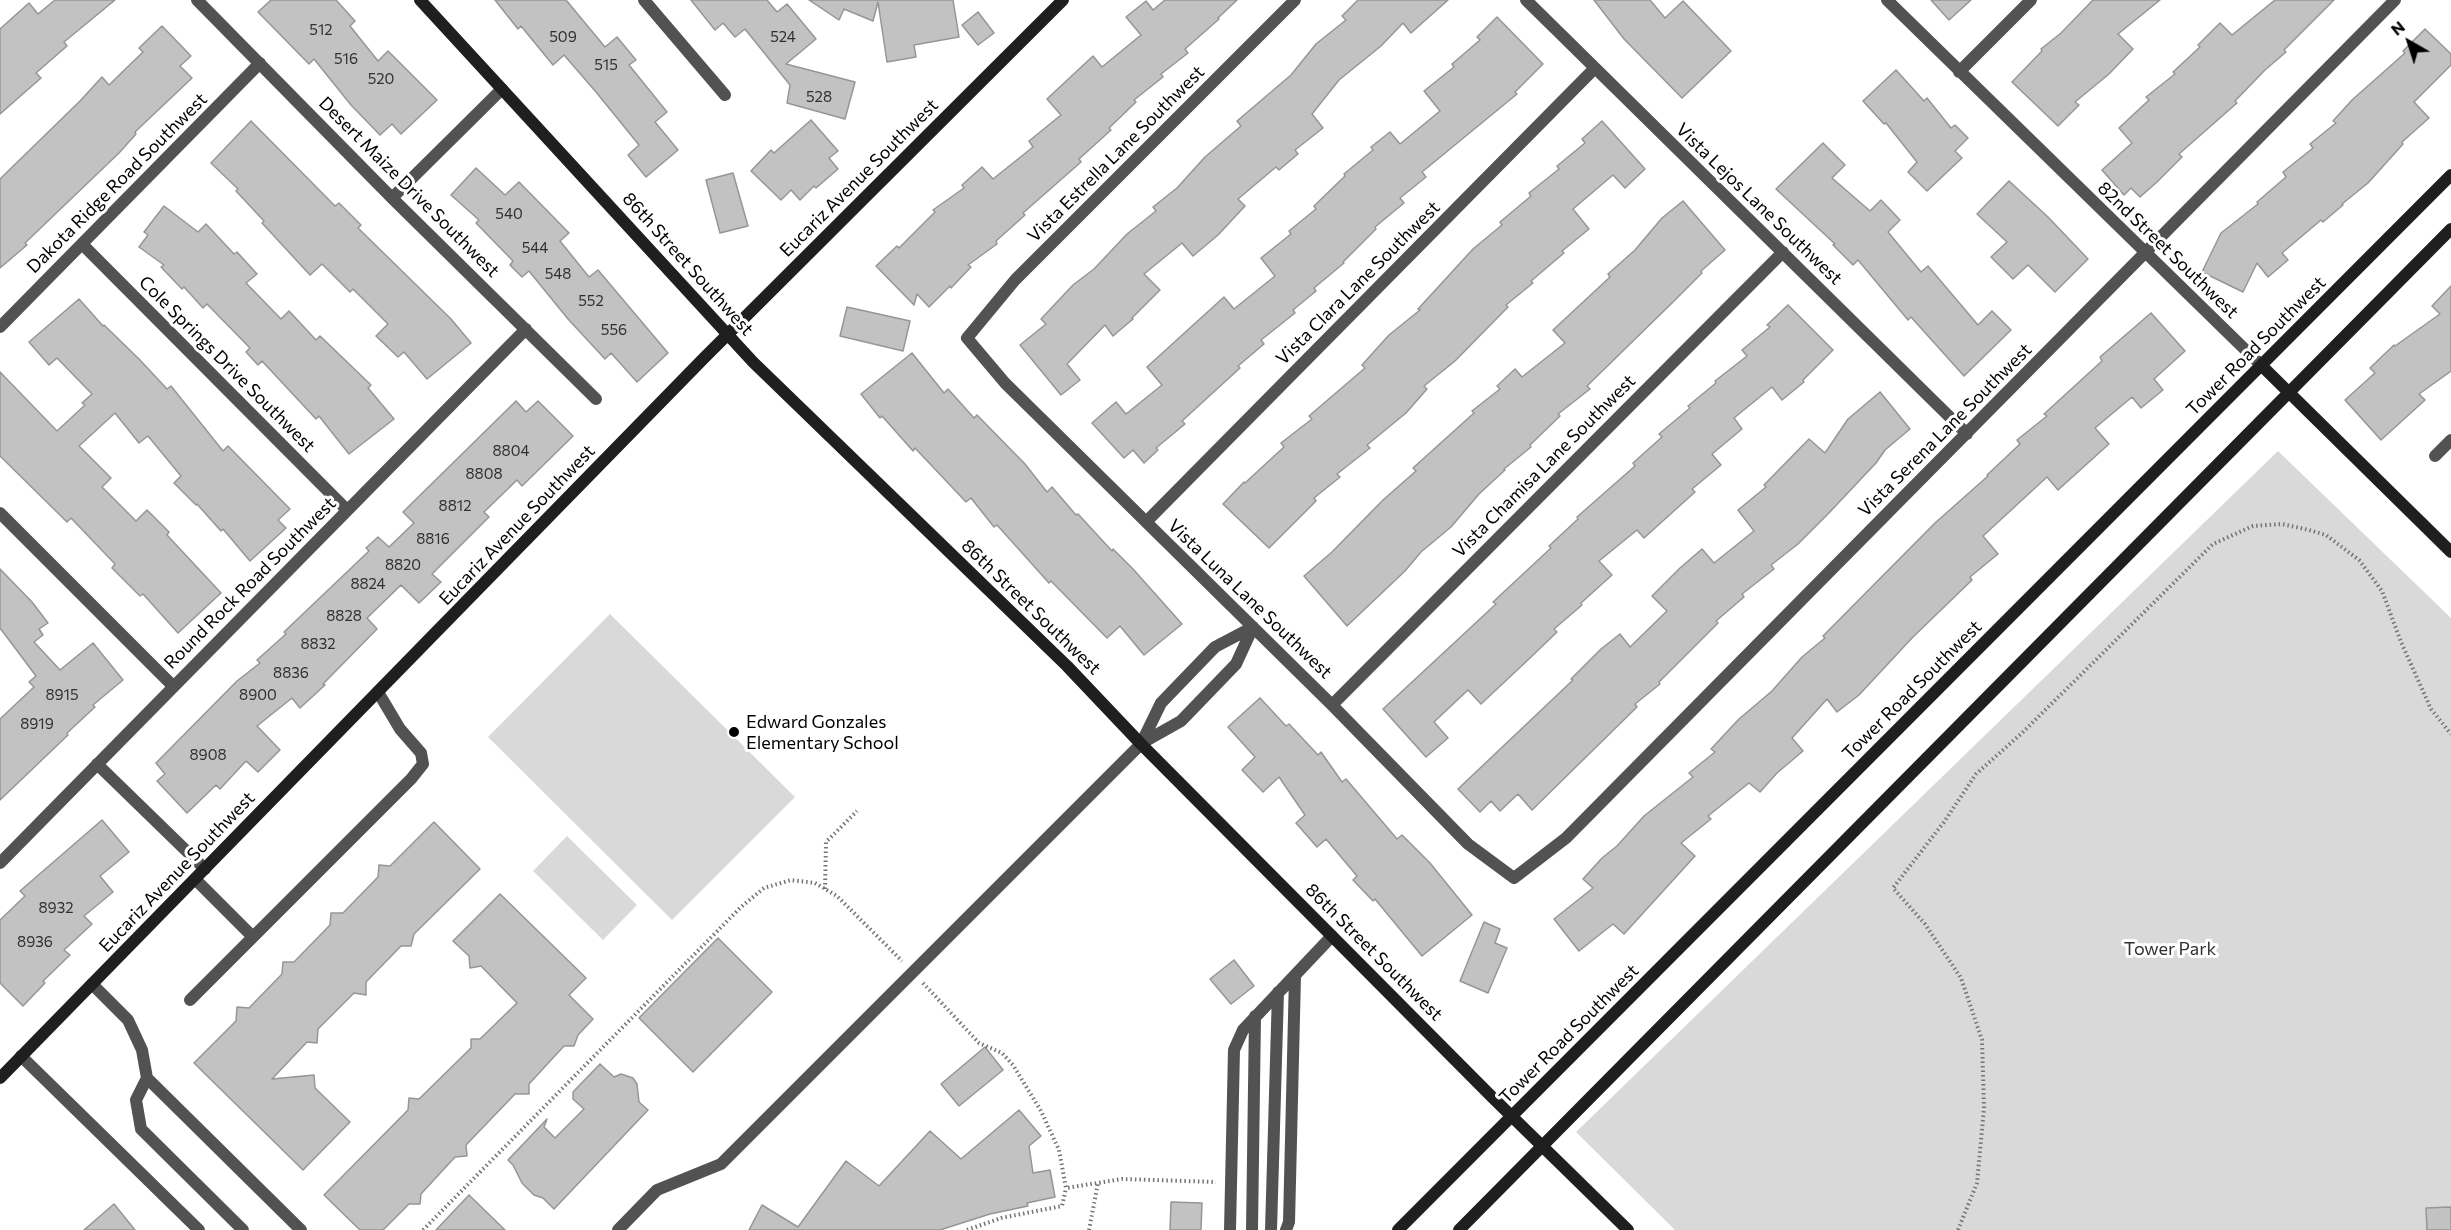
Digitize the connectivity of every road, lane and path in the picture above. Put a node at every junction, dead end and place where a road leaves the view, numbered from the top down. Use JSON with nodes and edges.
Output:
{"nodes":[{"id":1,"x":197,"y":0,"type":"edge"},
{"id":2,"x":420,"y":0,"type":"edge"},
{"id":3,"x":644,"y":0,"type":"edge"},
{"id":4,"x":1063,"y":0,"type":"edge"},
{"id":5,"x":1295,"y":0,"type":"edge"},
{"id":6,"x":1526,"y":0,"type":"edge"},
{"id":7,"x":1887,"y":0,"type":"edge"},
{"id":8,"x":2031,"y":0,"type":"edge"},
{"id":9,"x":2395,"y":0,"type":"edge"},
{"id":10,"x":260,"y":63,"type":"junction"},
{"id":11,"x":1594,"y":69,"type":"junction"},
{"id":12,"x":1959,"y":72,"type":"junction"},
{"id":13,"x":502,"y":89,"type":"junction"},
{"id":14,"x":725,"y":95,"type":"dead end"},
{"id":15,"x":2451,"y":175,"type":"edge"},
{"id":16,"x":392,"y":198,"type":"junction"},
{"id":17,"x":2451,"y":229,"type":"edge"},
{"id":18,"x":82,"y":244,"type":"junction"},
{"id":19,"x":1783,"y":252,"type":"junction"},
{"id":20,"x":2145,"y":254,"type":"junction"},
{"id":21,"x":0,"y":327,"type":"edge"},
{"id":22,"x":526,"y":329,"type":"junction"},
{"id":23,"x":728,"y":334,"type":"junction"},
{"id":24,"x":968,"y":338,"type":"joint"},
{"id":25,"x":2262,"y":366,"type":"junction"},
{"id":26,"x":2288,"y":392,"type":"junction"},
{"id":27,"x":596,"y":399,"type":"dead end"},
{"id":28,"x":1967,"y":434,"type":"junction"},
{"id":29,"x":2451,"y":440,"type":"edge"},
{"id":30,"x":2435,"y":456,"type":"dead end"},
{"id":31,"x":347,"y":510,"type":"junction"},
{"id":32,"x":0,"y":513,"type":"edge"},
{"id":33,"x":1146,"y":522,"type":"junction"},
{"id":34,"x":2451,"y":552,"type":"edge"},
{"id":35,"x":1253,"y":627,"type":"junction"},
{"id":36,"x":173,"y":686,"type":"junction"},
{"id":37,"x":378,"y":692,"type":"junction"},
{"id":38,"x":1332,"y":705,"type":"junction"},
{"id":39,"x":2451,"y":734,"type":"edge"},
{"id":40,"x":1141,"y":744,"type":"junction"},
{"id":41,"x":97,"y":764,"type":"junction"},
{"id":42,"x":857,"y":811,"type":"dead end"},
{"id":43,"x":0,"y":862,"type":"edge"},
{"id":44,"x":205,"y":869,"type":"junction"},
{"id":45,"x":1514,"y":878,"type":"joint"},
{"id":46,"x":195,"y":879,"type":"junction"},
{"id":47,"x":825,"y":889,"type":"junction"},
{"id":48,"x":252,"y":936,"type":"junction"},
{"id":49,"x":1332,"y":936,"type":"junction"},
{"id":50,"x":902,"y":961,"type":"dead end"},
{"id":51,"x":1295,"y":976,"type":"junction"},
{"id":52,"x":920,"y":980,"type":"dead end"},
{"id":53,"x":92,"y":984,"type":"junction"},
{"id":54,"x":1278,"y":992,"type":"junction"},
{"id":55,"x":190,"y":1000,"type":"dead end"},
{"id":56,"x":1255,"y":1016,"type":"junction"},
{"id":57,"x":21,"y":1056,"type":"junction"},
{"id":58,"x":0,"y":1078,"type":"edge"},
{"id":59,"x":147,"y":1078,"type":"junction"},
{"id":60,"x":1512,"y":1116,"type":"junction"},
{"id":61,"x":1543,"y":1146,"type":"junction"},
{"id":62,"x":1217,"y":1182,"type":"dead end"},
{"id":63,"x":1098,"y":1183,"type":"junction"},
{"id":64,"x":1066,"y":1188,"type":"junction"},
{"id":65,"x":199,"y":1230,"type":"edge"},
{"id":66,"x":243,"y":1230,"type":"edge"},
{"id":67,"x":301,"y":1230,"type":"edge"},
{"id":68,"x":423,"y":1230,"type":"edge"},
{"id":69,"x":618,"y":1230,"type":"edge"},
{"id":70,"x":966,"y":1230,"type":"edge"},
{"id":71,"x":1089,"y":1230,"type":"edge"},
{"id":72,"x":1230,"y":1230,"type":"edge"},
{"id":73,"x":1252,"y":1230,"type":"edge"},
{"id":74,"x":1271,"y":1230,"type":"edge"},
{"id":75,"x":1286,"y":1230,"type":"edge"},
{"id":76,"x":1398,"y":1230,"type":"edge"},
{"id":77,"x":1459,"y":1230,"type":"edge"},
{"id":78,"x":1628,"y":1230,"type":"edge"},
{"id":79,"x":1958,"y":1230,"type":"edge"}],
"edges":[{"from":1,"to":10,"type":"street","name":"Desert Maize Drive Southwest"},
{"from":2,"to":13,"type":"street","name":"86th Street Southwest"},
{"from":3,"to":14,"type":"street"},
{"from":4,"to":23,"type":"street","name":"Eucariz Avenue Southwest"},
{"from":5,"to":24,"type":"street","name":"Vista Estrella Lane Southwest"},
{"from":6,"to":11,"type":"street","name":"Vista Lejos Lane Southwest"},
{"from":7,"to":12,"type":"street","name":"82nd Street Southwest"},
{"from":8,"to":12,"type":"street"},
{"from":9,"to":20,"type":"street","name":"Vista Serena Lane Southwest"},
{"from":10,"to":16,"type":"street","name":"Desert Maize Drive Southwest"},
{"from":10,"to":18,"type":"street","name":"Dakota Ridge Road Southwest"},
{"from":11,"to":19,"type":"street","name":"Vista Lejos Lane Southwest"},
{"from":11,"to":33,"type":"street","name":"Vista Clara Lane Southwest"},
{"from":12,"to":20,"type":"street","name":"82nd Street Southwest"},
{"from":13,"to":16,"type":"street"},
{"from":13,"to":23,"type":"street","name":"86th Street Southwest"},
{"from":15,"to":25,"type":"street","name":"Tower Road Southwest"},
{"from":16,"to":22,"type":"street","name":"Desert Maize Drive Southwest"},
{"from":17,"to":26,"type":"street"},
{"from":18,"to":21,"type":"street","name":"Dakota Ridge Road Southwest"},
{"from":18,"to":31,"type":"street","name":"Cole Springs Drive Southwest"},
{"from":19,"to":28,"type":"street","name":"Vista Lejos Lane Southwest"},
{"from":19,"to":38,"type":"street","name":"Vista Chamisa Lane Southwest"},
{"from":20,"to":25,"type":"street","name":"82nd Street Southwest"},
{"from":20,"to":28,"type":"street","name":"Vista Serena Lane Southwest"},
{"from":22,"to":27,"type":"street","name":"Desert Maize Drive Southwest"},
{"from":22,"to":31,"type":"street","name":"Round Rock Road Southwest"},
{"from":23,"to":37,"type":"street","name":"Eucariz Avenue Southwest"},
{"from":23,"to":40,"type":"street","name":"86th Street Southwest"},
{"from":24,"to":33,"type":"street","name":"Vista Luna Lane Southwest"},
{"from":25,"to":26,"type":"street","name":"82nd Street Southwest"},
{"from":25,"to":60,"type":"street","name":"Tower Road Southwest"},
{"from":26,"to":34,"type":"street","name":"82nd Street Southwest"},
{"from":26,"to":61,"type":"street"},
{"from":28,"to":45,"type":"street","name":"Vista Serena Lane Southwest"},
{"from":29,"to":30,"type":"street"},
{"from":31,"to":36,"type":"street","name":"Round Rock Road Southwest"},
{"from":32,"to":36,"type":"street"},
{"from":33,"to":35,"type":"street","name":"Vista Luna Lane Southwest"},
{"from":35,"to":38,"type":"street","name":"Vista Luna Lane Southwest"},
{"from":35,"to":40,"type":"street"},
{"from":35,"to":40,"type":"street"},
{"from":36,"to":41,"type":"street","name":"Round Rock Road Southwest"},
{"from":37,"to":44,"type":"street","name":"Eucariz Avenue Southwest"},
{"from":37,"to":48,"type":"street"},
{"from":38,"to":45,"type":"street","name":"Vista Luna Lane Southwest"},
{"from":39,"to":79,"type":"path"},
{"from":40,"to":49,"type":"street","name":"86th Street Southwest"},
{"from":40,"to":69,"type":"street"},
{"from":41,"to":43,"type":"street","name":"Round Rock Road Southwest"},
{"from":41,"to":44,"type":"street"},
{"from":42,"to":47,"type":"path"},
{"from":44,"to":46,"type":"street","name":"Eucariz Avenue Southwest"},
{"from":46,"to":48,"type":"street"},
{"from":46,"to":53,"type":"street","name":"Eucariz Avenue Southwest"},
{"from":47,"to":50,"type":"path"},
{"from":47,"to":68,"type":"path"},
{"from":48,"to":55,"type":"street"},
{"from":49,"to":51,"type":"street"},
{"from":49,"to":60,"type":"street","name":"86th Street Southwest"},
{"from":51,"to":54,"type":"street"},
{"from":51,"to":75,"type":"street"},
{"from":52,"to":64,"type":"path"},
{"from":53,"to":57,"type":"street","name":"Eucariz Avenue Southwest"},
{"from":53,"to":59,"type":"street"},
{"from":54,"to":56,"type":"street"},
{"from":54,"to":74,"type":"street"},
{"from":56,"to":72,"type":"street"},
{"from":56,"to":73,"type":"street"},
{"from":57,"to":58,"type":"street","name":"Eucariz Avenue Southwest"},
{"from":57,"to":65,"type":"street"},
{"from":59,"to":66,"type":"street"},
{"from":59,"to":67,"type":"street"},
{"from":60,"to":61,"type":"street","name":"86th Street Southwest"},
{"from":60,"to":76,"type":"street","name":"Tower Road Southwest"},
{"from":61,"to":77,"type":"street"},
{"from":61,"to":78,"type":"street","name":"86th Street Southwest"},
{"from":62,"to":63,"type":"path"},
{"from":63,"to":64,"type":"path"},
{"from":63,"to":71,"type":"path"},
{"from":64,"to":70,"type":"path"}]}
